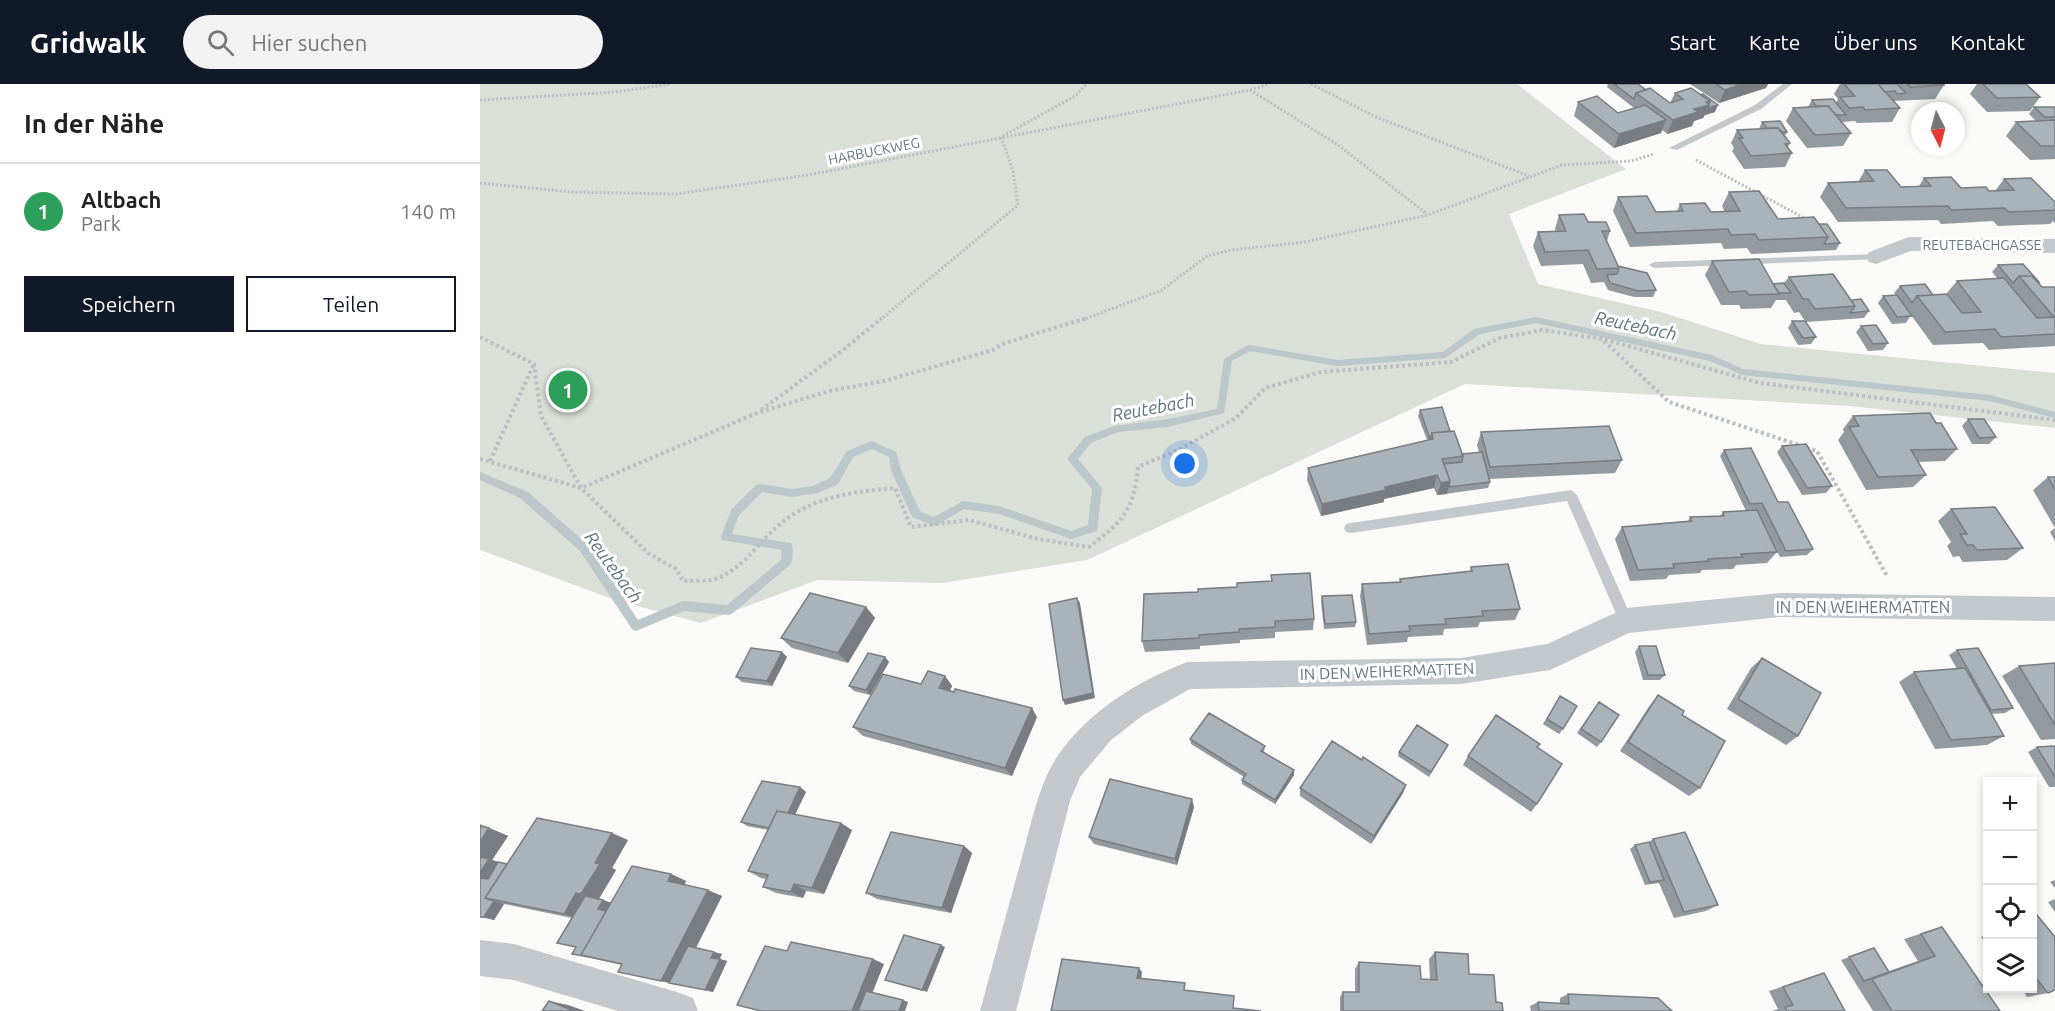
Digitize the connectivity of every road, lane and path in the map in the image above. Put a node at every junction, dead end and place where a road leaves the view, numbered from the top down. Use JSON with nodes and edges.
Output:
{"nodes":[{"id":1,"x":671,"y":84,"type":"edge"},
{"id":2,"x":1087,"y":84,"type":"edge"},
{"id":3,"x":1269,"y":84,"type":"edge"},
{"id":4,"x":1311,"y":84,"type":"edge"},
{"id":5,"x":1788,"y":84,"type":"edge"},
{"id":6,"x":1250,"y":90,"type":"junction"},
{"id":7,"x":480,"y":99,"type":"edge"},
{"id":8,"x":1001,"y":137,"type":"junction"},
{"id":9,"x":1674,"y":148,"type":"junction"},
{"id":10,"x":1530,"y":176,"type":"junction"},
{"id":11,"x":480,"y":183,"type":"edge"},
{"id":12,"x":1428,"y":215,"type":"junction"},
{"id":13,"x":1815,"y":224,"type":"edge"},
{"id":14,"x":2055,"y":246,"type":"edge"},
{"id":15,"x":1876,"y":257,"type":"joint"},
{"id":16,"x":1654,"y":265,"type":"dead end"},
{"id":17,"x":480,"y":336,"type":"edge"},
{"id":18,"x":1603,"y":339,"type":"junction"},
{"id":19,"x":534,"y":364,"type":"junction"},
{"id":20,"x":757,"y":413,"type":"junction"},
{"id":21,"x":2055,"y":420,"type":"edge"},
{"id":22,"x":480,"y":459,"type":"edge"},
{"id":23,"x":490,"y":461,"type":"junction"},
{"id":24,"x":581,"y":488,"type":"junction"},
{"id":25,"x":1351,"y":528,"type":"dead end"},
{"id":26,"x":1903,"y":606,"type":"junction"},
{"id":27,"x":2055,"y":609,"type":"edge"},
{"id":28,"x":1626,"y":621,"type":"junction"},
{"id":29,"x":480,"y":958,"type":"edge"},
{"id":30,"x":680,"y":1011,"type":"edge"},
{"id":31,"x":998,"y":1011,"type":"edge"}],
"edges":[{"from":1,"to":7,"type":"path"},
{"from":2,"to":8,"type":"path"},
{"from":3,"to":6,"type":"path","name":"HARBUCKWEG"},
{"from":4,"to":10,"type":"path"},
{"from":5,"to":9,"type":"lane"},
{"from":6,"to":8,"type":"path","name":"HARBUCKWEG"},
{"from":6,"to":12,"type":"path"},
{"from":8,"to":11,"type":"path","name":"HARBUCKWEG"},
{"from":8,"to":20,"type":"path"},
{"from":9,"to":10,"type":"path"},
{"from":9,"to":13,"type":"path"},
{"from":10,"to":12,"type":"path"},
{"from":12,"to":20,"type":"path"},
{"from":14,"to":15,"type":"street","name":"REUTEBACHGASSE"},
{"from":15,"to":16,"type":"lane"},
{"from":17,"to":19,"type":"path"},
{"from":18,"to":21,"type":"path"},
{"from":18,"to":24,"type":"path"},
{"from":18,"to":26,"type":"path"},
{"from":19,"to":23,"type":"path"},
{"from":19,"to":24,"type":"path"},
{"from":20,"to":24,"type":"path"},
{"from":22,"to":23,"type":"path"},
{"from":23,"to":24,"type":"path"},
{"from":25,"to":28,"type":"lane"},
{"from":26,"to":27,"type":"street","name":"IN DEN WEIHERMATTEN"},
{"from":26,"to":28,"type":"street","name":"IN DEN WEIHERMATTEN"},
{"from":28,"to":31,"type":"street","name":"IN DEN WEIHERMATTEN"},
{"from":29,"to":30,"type":"street"}]}
